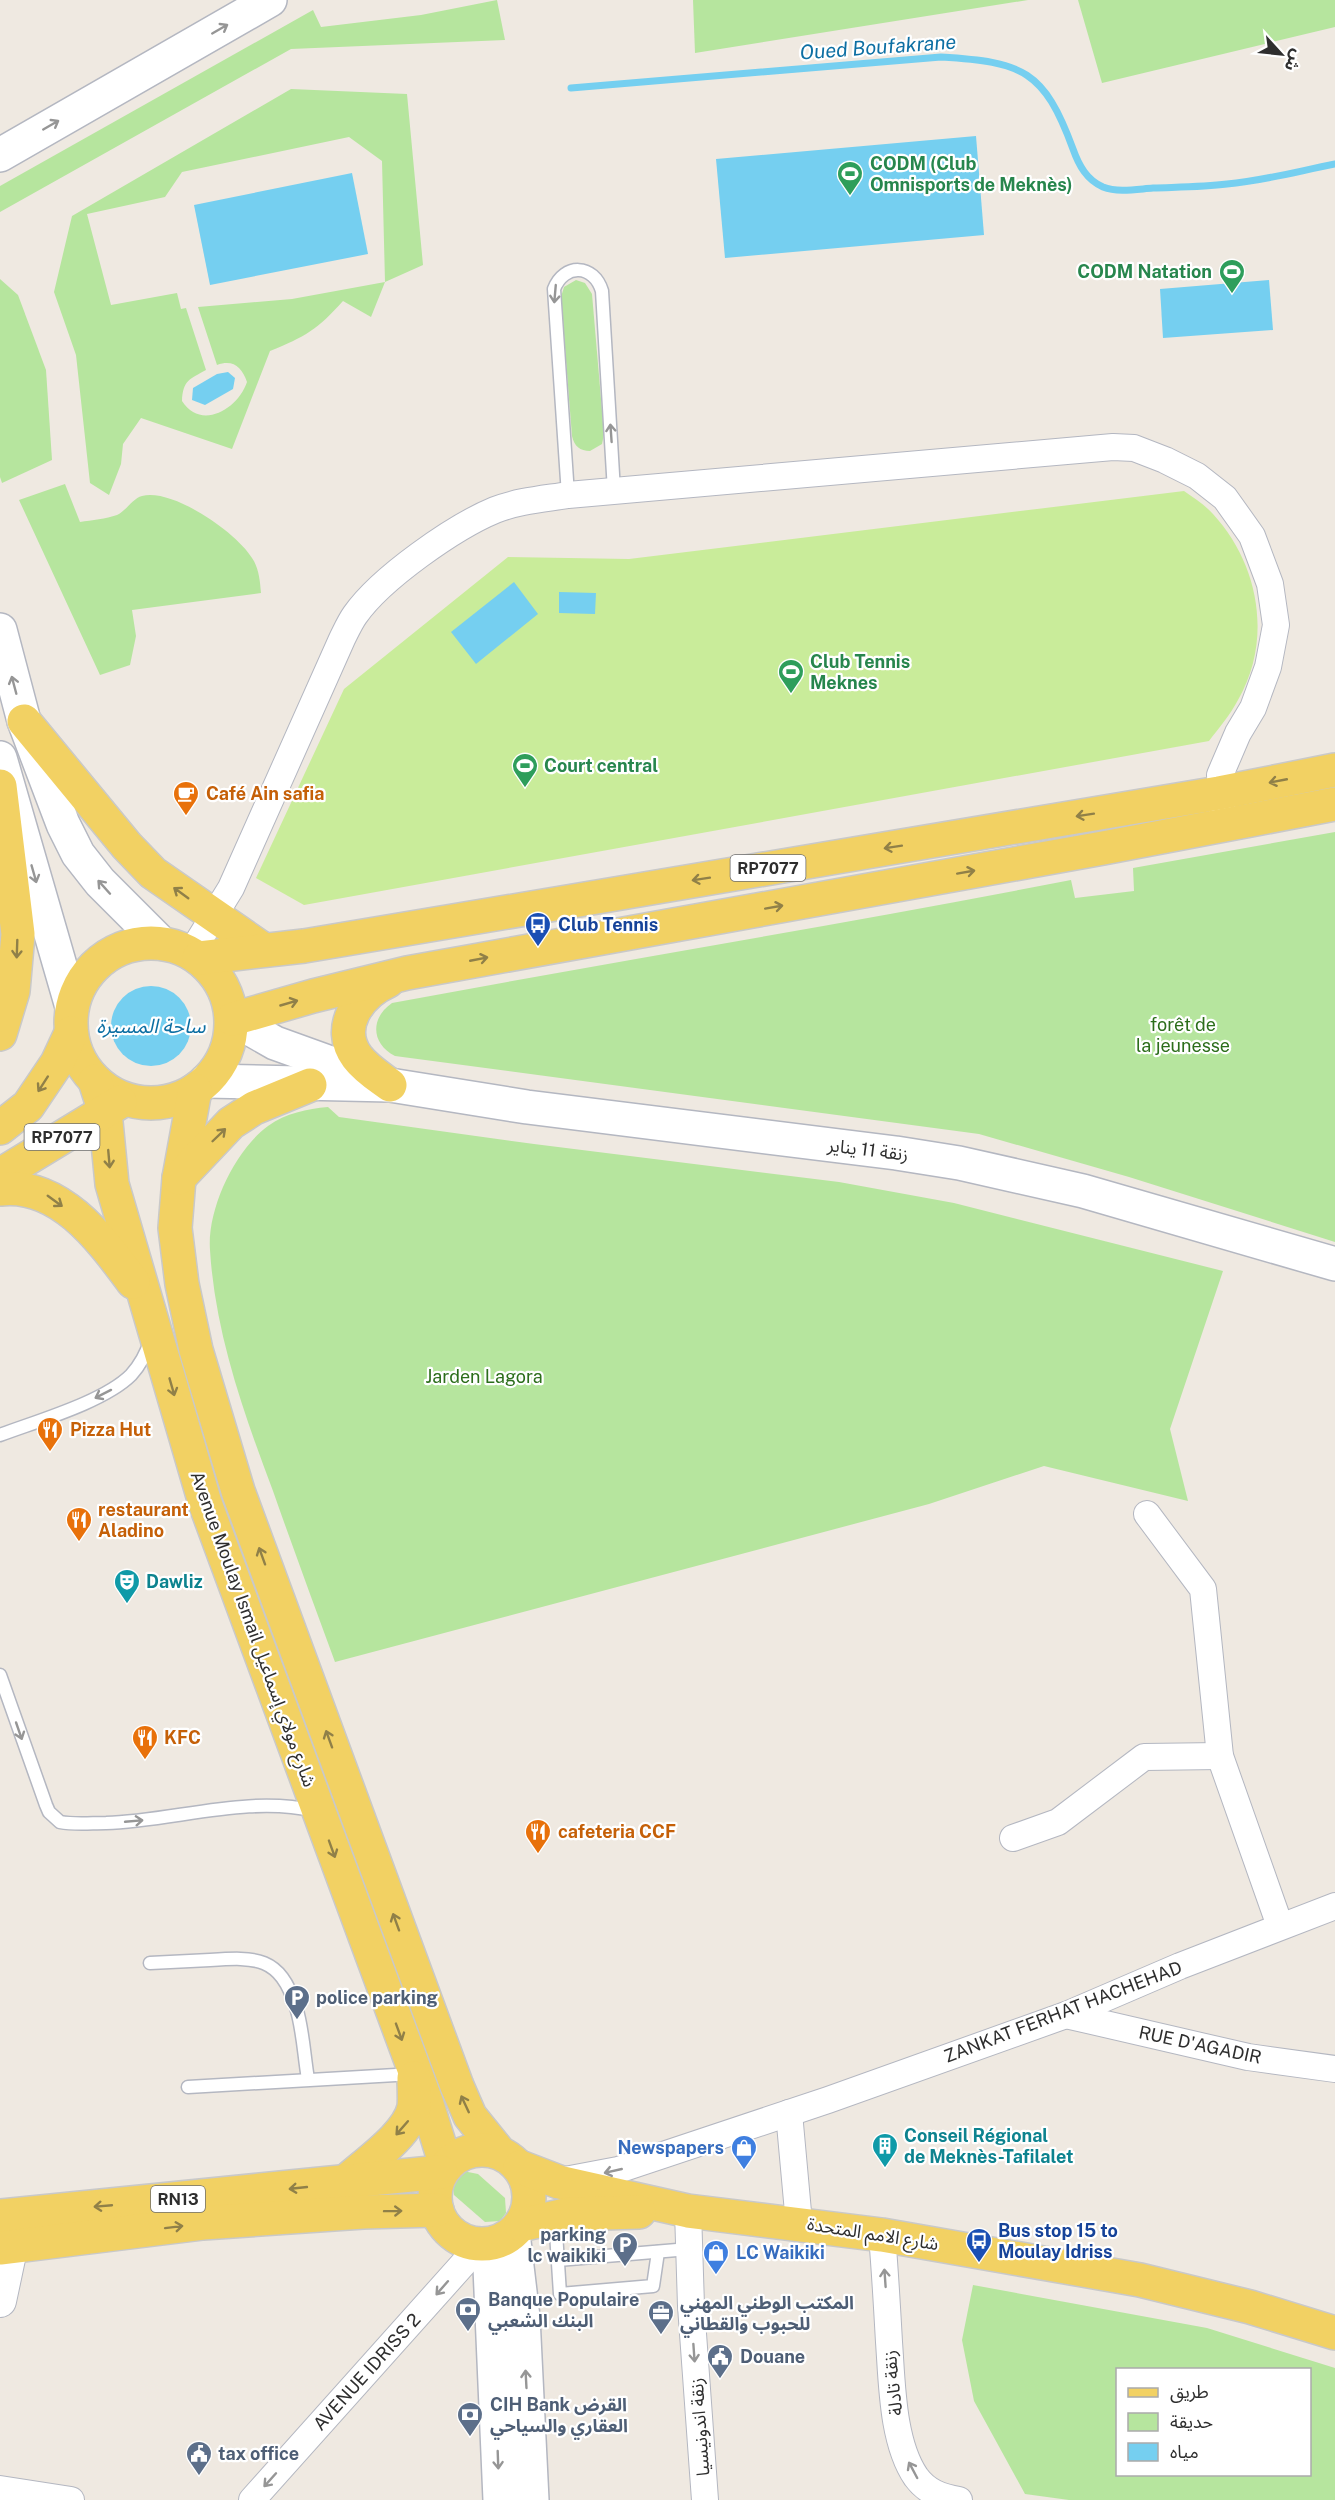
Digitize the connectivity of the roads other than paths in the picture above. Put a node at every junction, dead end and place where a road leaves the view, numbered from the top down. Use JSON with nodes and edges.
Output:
{"nodes":[{"id":1,"x":270,"y":0,"type":"edge"},
{"id":2,"x":0,"y":154,"type":"edge"},
{"id":3,"x":615,"y":491,"type":"junction"},
{"id":4,"x":568,"y":495,"type":"junction"},
{"id":5,"x":2,"y":639,"type":"edge"},
{"id":6,"x":24,"y":721,"type":"junction"},
{"id":7,"x":0,"y":758,"type":"edge"},
{"id":8,"x":1335,"y":770,"type":"edge"},
{"id":9,"x":0,"y":786,"type":"edge"},
{"id":10,"x":1220,"y":793,"type":"junction"},
{"id":11,"x":1335,"y":804,"type":"edge"},
{"id":12,"x":1223,"y":825,"type":"junction"},
{"id":13,"x":214,"y":917,"type":"junction"},
{"id":14,"x":264,"y":950,"type":"junction"},
{"id":15,"x":184,"y":951,"type":"junction"},
{"id":16,"x":407,"y":973,"type":"junction"},
{"id":17,"x":233,"y":1019,"type":"junction"},
{"id":18,"x":72,"y":1020,"type":"junction"},
{"id":19,"x":0,"y":1034,"type":"edge"},
{"id":20,"x":310,"y":1085,"type":"junction"},
{"id":21,"x":390,"y":1085,"type":"junction"},
{"id":22,"x":201,"y":1086,"type":"junction"},
{"id":23,"x":108,"y":1097,"type":"junction"},
{"id":24,"x":0,"y":1128,"type":"edge"},
{"id":25,"x":0,"y":1175,"type":"edge"},
{"id":26,"x":179,"y":1178,"type":"junction"},
{"id":27,"x":0,"y":1189,"type":"edge"},
{"id":28,"x":1335,"y":1264,"type":"edge"},
{"id":29,"x":149,"y":1308,"type":"junction"},
{"id":30,"x":0,"y":1435,"type":"edge"},
{"id":31,"x":1147,"y":1514,"type":"dead end"},
{"id":32,"x":0,"y":1675,"type":"edge"},
{"id":33,"x":1220,"y":1756,"type":"junction"},
{"id":34,"x":319,"y":1812,"type":"junction"},
{"id":35,"x":1013,"y":1838,"type":"dead end"},
{"id":36,"x":1335,"y":1906,"type":"edge"},
{"id":37,"x":1280,"y":1926,"type":"junction"},
{"id":38,"x":150,"y":1963,"type":"dead end"},
{"id":39,"x":1066,"y":2015,"type":"junction"},
{"id":40,"x":1335,"y":2069,"type":"edge"},
{"id":41,"x":415,"y":2074,"type":"junction"},
{"id":42,"x":308,"y":2079,"type":"junction"},
{"id":43,"x":188,"y":2087,"type":"dead end"},
{"id":44,"x":789,"y":2113,"type":"junction"},
{"id":45,"x":509,"y":2159,"type":"junction"},
{"id":46,"x":444,"y":2169,"type":"junction"},
{"id":47,"x":559,"y":2182,"type":"junction"},
{"id":48,"x":349,"y":2183,"type":"junction"},
{"id":49,"x":437,"y":2210,"type":"junction"},
{"id":50,"x":688,"y":2211,"type":"junction"},
{"id":51,"x":9,"y":2215,"type":"edge"},
{"id":52,"x":555,"y":2216,"type":"junction"},
{"id":53,"x":799,"y":2223,"type":"junction"},
{"id":54,"x":882,"y":2235,"type":"junction"},
{"id":55,"x":501,"y":2236,"type":"junction"},
{"id":56,"x":6,"y":2247,"type":"edge"},
{"id":57,"x":689,"y":2249,"type":"junction"},
{"id":58,"x":658,"y":2252,"type":"junction"},
{"id":59,"x":558,"y":2260,"type":"junction"},
{"id":60,"x":0,"y":2301,"type":"edge"},
{"id":61,"x":1335,"y":2333,"type":"edge"},
{"id":62,"x":0,"y":2489,"type":"edge"},
{"id":63,"x":930,"y":2496,"type":"edge"},
{"id":64,"x":70,"y":2500,"type":"edge"},
{"id":65,"x":252,"y":2500,"type":"edge"},
{"id":66,"x":500,"y":2500,"type":"edge"},
{"id":67,"x":532,"y":2500,"type":"edge"},
{"id":68,"x":705,"y":2500,"type":"edge"},
{"id":69,"x":959,"y":2500,"type":"edge"}],
"edges":[{"from":2,"to":1,"type":"main road","one_way":true},
{"from":3,"to":4,"type":"street"},
{"from":3,"to":4,"type":"lane","one_way":true},
{"from":3,"to":10,"type":"street"},
{"from":4,"to":13,"type":"street"},
{"from":6,"to":5,"type":"main road","one_way":true},
{"from":13,"to":6,"type":"main road","one_way":true},
{"from":15,"to":6,"type":"main road","one_way":true},
{"from":7,"to":18,"type":"main road","one_way":true},
{"from":8,"to":10,"type":"main road","number":"RP7077","one_way":true},
{"from":9,"to":19,"type":"main road","one_way":true},
{"from":10,"to":12,"type":"street"},
{"from":10,"to":14,"type":"main road","number":"RP7077","one_way":true},
{"from":11,"to":12,"type":"main road","number":"RP7077"},
{"from":16,"to":12,"type":"main road","number":"RP7077","one_way":true},
{"from":13,"to":14,"type":"main road"},
{"from":13,"to":15,"type":"street"},
{"from":14,"to":15,"type":"main road","number":"RP7077"},
{"from":15,"to":17,"type":"main road"},
{"from":15,"to":18,"type":"main road","number":"RP7077"},
{"from":17,"to":16,"type":"main road","number":"RP7077","one_way":true},
{"from":16,"to":21,"type":"main road"},
{"from":17,"to":21,"type":"main road"},
{"from":17,"to":22,"type":"main road"},
{"from":18,"to":23,"type":"main road"},
{"from":18,"to":24,"type":"main road","number":"RP7077","one_way":true},
{"from":20,"to":21,"type":"main road"},
{"from":20,"to":22,"type":"main road"},
{"from":26,"to":20,"type":"main road","one_way":true},
{"from":21,"to":28,"type":"main road","name":"زنقة 11 يناير"},
{"from":22,"to":23,"type":"main road"},
{"from":22,"to":26,"type":"main road","name":"Avenue Moulay Ismail شارع مولاي إسماعيل"},
{"from":23,"to":25,"type":"main road","number":"RP7077"},
{"from":23,"to":29,"type":"main road","name":"Avenue Moulay Ismail شارع مولاي إسماعيل","one_way":true},
{"from":45,"to":26,"type":"main road","name":"Avenue Moulay Ismail شارع مولاي إسماعيل","one_way":true},
{"from":27,"to":29,"type":"main road","one_way":true},
{"from":29,"to":30,"type":"lane","one_way":true},
{"from":29,"to":34,"type":"main road","name":"Avenue Moulay Ismail شارع مولاي إسماعيل","one_way":true},
{"from":31,"to":33,"type":"street"},
{"from":32,"to":34,"type":"lane","one_way":true},
{"from":33,"to":35,"type":"street"},
{"from":33,"to":37,"type":"street"},
{"from":34,"to":41,"type":"main road","name":"Avenue Moulay Ismail شارع مولاي إسماعيل","one_way":true},
{"from":36,"to":37,"type":"street","name":"ZANKAT FERHAT HACHEHAD"},
{"from":37,"to":39,"type":"street","name":"ZANKAT FERHAT HACHEHAD"},
{"from":38,"to":42,"type":"lane"},
{"from":39,"to":40,"type":"street","name":"RUE D'AGADIR"},
{"from":39,"to":44,"type":"street","name":"ZANKAT FERHAT HACHEHAD"},
{"from":41,"to":42,"type":"lane"},
{"from":41,"to":46,"type":"main road","name":"Avenue Moulay Ismail شارع مولاي إسماعيل"},
{"from":41,"to":48,"type":"main road","one_way":true},
{"from":42,"to":43,"type":"lane"},
{"from":44,"to":47,"type":"street","name":"ZANKAT FERHAT HACHEHAD","one_way":true},
{"from":44,"to":53,"type":"street"},
{"from":45,"to":46,"type":"main road","number":"RN13"},
{"from":45,"to":47,"type":"main road","number":"RN13"},
{"from":45,"to":55,"type":"main road"},
{"from":46,"to":48,"type":"main road","number":"RN13"},
{"from":46,"to":49,"type":"main road"},
{"from":47,"to":50,"type":"main road","number":"RN13"},
{"from":48,"to":51,"type":"main road","number":"RN13","one_way":true},
{"from":49,"to":55,"type":"main road"},
{"from":56,"to":49,"type":"main road","number":"RN13","one_way":true},
{"from":50,"to":52,"type":"main road","number":"RN13"},
{"from":50,"to":53,"type":"main road","name":"شارع الامم المتحدة","number":"RN13"},
{"from":50,"to":57,"type":"street","name":"زنقة اندونيسيا"},
{"from":51,"to":56,"type":"street"},
{"from":52,"to":55,"type":"main road","number":"RN13"},
{"from":52,"to":59,"type":"lane"},
{"from":53,"to":54,"type":"main road","name":"شارع الامم المتحدة","number":"RN13"},
{"from":54,"to":61,"type":"main road","name":"شارع الامم المتحدة","number":"RN13"},
{"from":63,"to":54,"type":"street","name":"زنقة تادلة","one_way":true},
{"from":55,"to":65,"type":"street","name":"AVENUE IDRISS 2","one_way":true},
{"from":55,"to":66,"type":"main road","one_way":true},
{"from":67,"to":55,"type":"main road","one_way":true},
{"from":56,"to":60,"type":"street"},
{"from":57,"to":58,"type":"lane"},
{"from":57,"to":68,"type":"street","name":"زنقة اندونيسيا","one_way":true},
{"from":58,"to":59,"type":"lane"},
{"from":58,"to":59,"type":"lane"},
{"from":62,"to":64,"type":"street"},
{"from":63,"to":69,"type":"street","name":"زنقة تادلة"}]}
